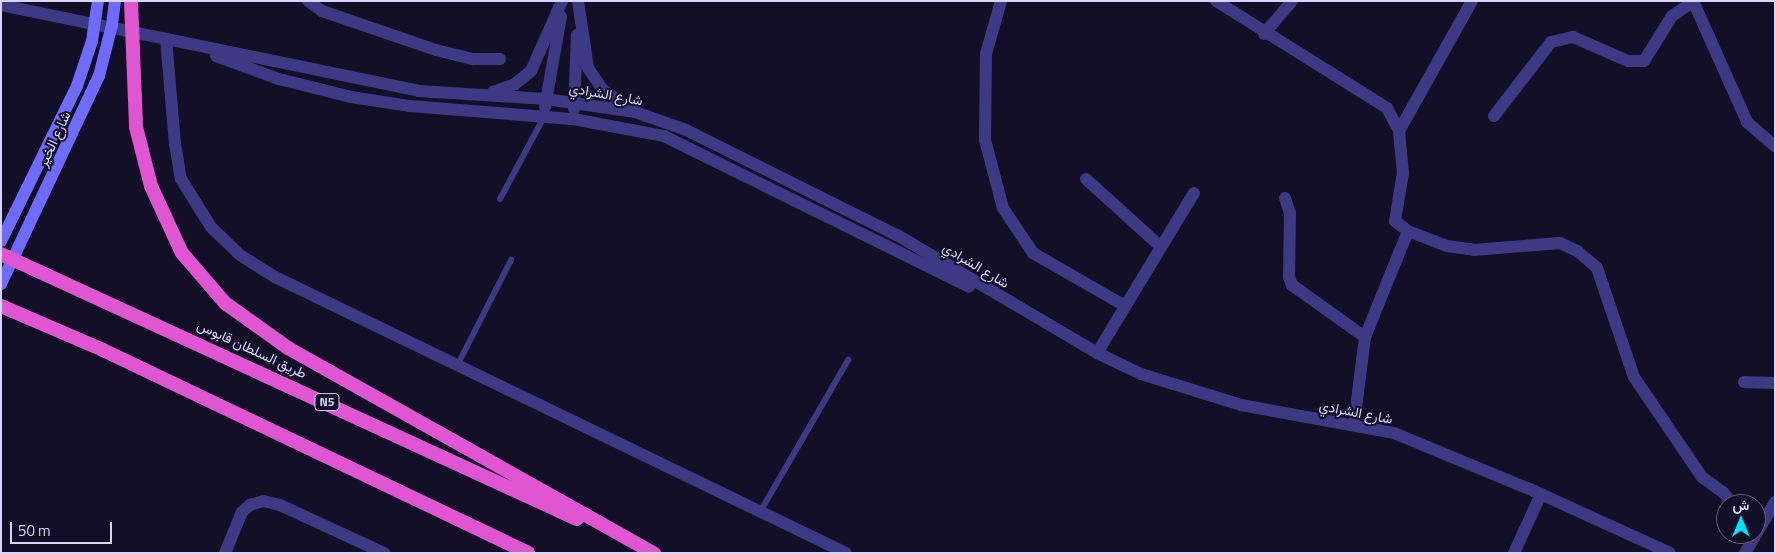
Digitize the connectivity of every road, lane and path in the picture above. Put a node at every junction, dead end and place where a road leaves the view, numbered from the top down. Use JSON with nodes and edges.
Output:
{"nodes":[{"id":1,"x":98,"y":1,"type":"edge"},
{"id":2,"x":115,"y":1,"type":"edge"},
{"id":3,"x":131,"y":1,"type":"edge"},
{"id":4,"x":308,"y":1,"type":"edge"},
{"id":5,"x":563,"y":1,"type":"edge"},
{"id":6,"x":578,"y":1,"type":"edge"},
{"id":7,"x":1001,"y":1,"type":"edge"},
{"id":8,"x":1216,"y":1,"type":"edge"},
{"id":9,"x":1292,"y":1,"type":"edge"},
{"id":10,"x":1472,"y":1,"type":"edge"},
{"id":11,"x":1693,"y":1,"type":"edge"},
{"id":12,"x":1,"y":5,"type":"edge"},
{"id":13,"x":1264,"y":34,"type":"junction"},
{"id":14,"x":166,"y":39,"type":"junction"},
{"id":15,"x":190,"y":44,"type":"junction"},
{"id":16,"x":500,"y":59,"type":"dead end"},
{"id":17,"x":488,"y":94,"type":"junction"},
{"id":18,"x":546,"y":99,"type":"junction"},
{"id":19,"x":574,"y":102,"type":"junction"},
{"id":20,"x":635,"y":112,"type":"junction"},
{"id":21,"x":544,"y":116,"type":"junction"},
{"id":22,"x":1494,"y":116,"type":"dead end"},
{"id":23,"x":573,"y":119,"type":"junction"},
{"id":24,"x":1399,"y":130,"type":"junction"},
{"id":25,"x":1775,"y":146,"type":"edge"},
{"id":26,"x":1086,"y":179,"type":"dead end"},
{"id":27,"x":1194,"y":193,"type":"dead end"},
{"id":28,"x":1285,"y":198,"type":"dead end"},
{"id":29,"x":500,"y":199,"type":"dead end"},
{"id":30,"x":1408,"y":231,"type":"junction"},
{"id":31,"x":1,"y":240,"type":"edge"},
{"id":32,"x":1161,"y":247,"type":"junction"},
{"id":33,"x":1,"y":254,"type":"edge"},
{"id":34,"x":511,"y":260,"type":"dead end"},
{"id":35,"x":1,"y":284,"type":"edge"},
{"id":36,"x":1,"y":306,"type":"edge"},
{"id":37,"x":1125,"y":306,"type":"junction"},
{"id":38,"x":1,"y":314,"type":"edge"},
{"id":39,"x":1033,"y":316,"type":"junction"},
{"id":40,"x":1365,"y":337,"type":"junction"},
{"id":41,"x":103,"y":350,"type":"junction"},
{"id":42,"x":1097,"y":353,"type":"junction"},
{"id":43,"x":848,"y":360,"type":"dead end"},
{"id":44,"x":458,"y":364,"type":"junction"},
{"id":45,"x":1744,"y":382,"type":"dead end"},
{"id":46,"x":1775,"y":383,"type":"edge"},
{"id":47,"x":1354,"y":424,"type":"junction"},
{"id":48,"x":1541,"y":494,"type":"junction"},
{"id":49,"x":1724,"y":494,"type":"edge"},
{"id":50,"x":1775,"y":502,"type":"edge"},
{"id":51,"x":760,"y":512,"type":"junction"},
{"id":52,"x":1766,"y":517,"type":"edge"},
{"id":53,"x":485,"y":533,"type":"junction"},
{"id":54,"x":225,"y":553,"type":"edge"},
{"id":55,"x":384,"y":553,"type":"edge"},
{"id":56,"x":502,"y":553,"type":"edge"},
{"id":57,"x":528,"y":553,"type":"edge"},
{"id":58,"x":652,"y":553,"type":"edge"},
{"id":59,"x":846,"y":553,"type":"edge"},
{"id":60,"x":1514,"y":553,"type":"edge"},
{"id":61,"x":1670,"y":553,"type":"edge"}],
"edges":[{"from":1,"to":31,"type":"main road","name":"شارع الخير"},
{"from":2,"to":35,"type":"main road","name":"شارع الخير"},
{"from":3,"to":58,"type":"highway"},
{"from":4,"to":16,"type":"street"},
{"from":5,"to":17,"type":"street"},
{"from":5,"to":18,"type":"street"},
{"from":6,"to":19,"type":"street"},
{"from":6,"to":20,"type":"street"},
{"from":7,"to":37,"type":"street"},
{"from":8,"to":13,"type":"street"},
{"from":9,"to":13,"type":"street"},
{"from":10,"to":24,"type":"street"},
{"from":11,"to":22,"type":"street"},
{"from":11,"to":25,"type":"street"},
{"from":12,"to":14,"type":"street","name":"شارع الشرادي"},
{"from":13,"to":24,"type":"street"},
{"from":14,"to":15,"type":"street","name":"شارع الشرادي"},
{"from":14,"to":44,"type":"street"},
{"from":15,"to":17,"type":"street","name":"شارع الشرادي"},
{"from":15,"to":21,"type":"street","name":"شارع الشرادي"},
{"from":17,"to":18,"type":"street","name":"شارع الشرادي"},
{"from":18,"to":19,"type":"street","name":"شارع الشرادي"},
{"from":18,"to":21,"type":"street"},
{"from":19,"to":20,"type":"street","name":"شارع الشرادي"},
{"from":19,"to":23,"type":"street"},
{"from":20,"to":39,"type":"street","name":"شارع الشرادي"},
{"from":21,"to":23,"type":"street","name":"شارع الشرادي"},
{"from":21,"to":29,"type":"lane"},
{"from":23,"to":39,"type":"street","name":"شارع الشرادي"},
{"from":24,"to":30,"type":"street"},
{"from":26,"to":32,"type":"street"},
{"from":27,"to":32,"type":"street"},
{"from":28,"to":40,"type":"street"},
{"from":30,"to":40,"type":"street"},
{"from":30,"to":49,"type":"street"},
{"from":32,"to":37,"type":"street"},
{"from":33,"to":58,"type":"highway","name":"طريق السلطان قابوس","number":"N5"},
{"from":34,"to":44,"type":"lane"},
{"from":36,"to":41,"type":"highway"},
{"from":37,"to":42,"type":"street"},
{"from":38,"to":41,"type":"highway"},
{"from":39,"to":42,"type":"street","name":"شارع الشرادي"},
{"from":40,"to":47,"type":"street"},
{"from":41,"to":53,"type":"highway"},
{"from":42,"to":47,"type":"street","name":"شارع الشرادي"},
{"from":43,"to":51,"type":"lane"},
{"from":44,"to":51,"type":"street"},
{"from":45,"to":46,"type":"street"},
{"from":47,"to":48,"type":"street","name":"شارع الشرادي"},
{"from":48,"to":60,"type":"street"},
{"from":48,"to":61,"type":"street","name":"شارع الشرادي"},
{"from":50,"to":52,"type":"street"},
{"from":51,"to":59,"type":"street"},
{"from":53,"to":56,"type":"highway"},
{"from":53,"to":57,"type":"highway"},
{"from":54,"to":55,"type":"street"}]}
